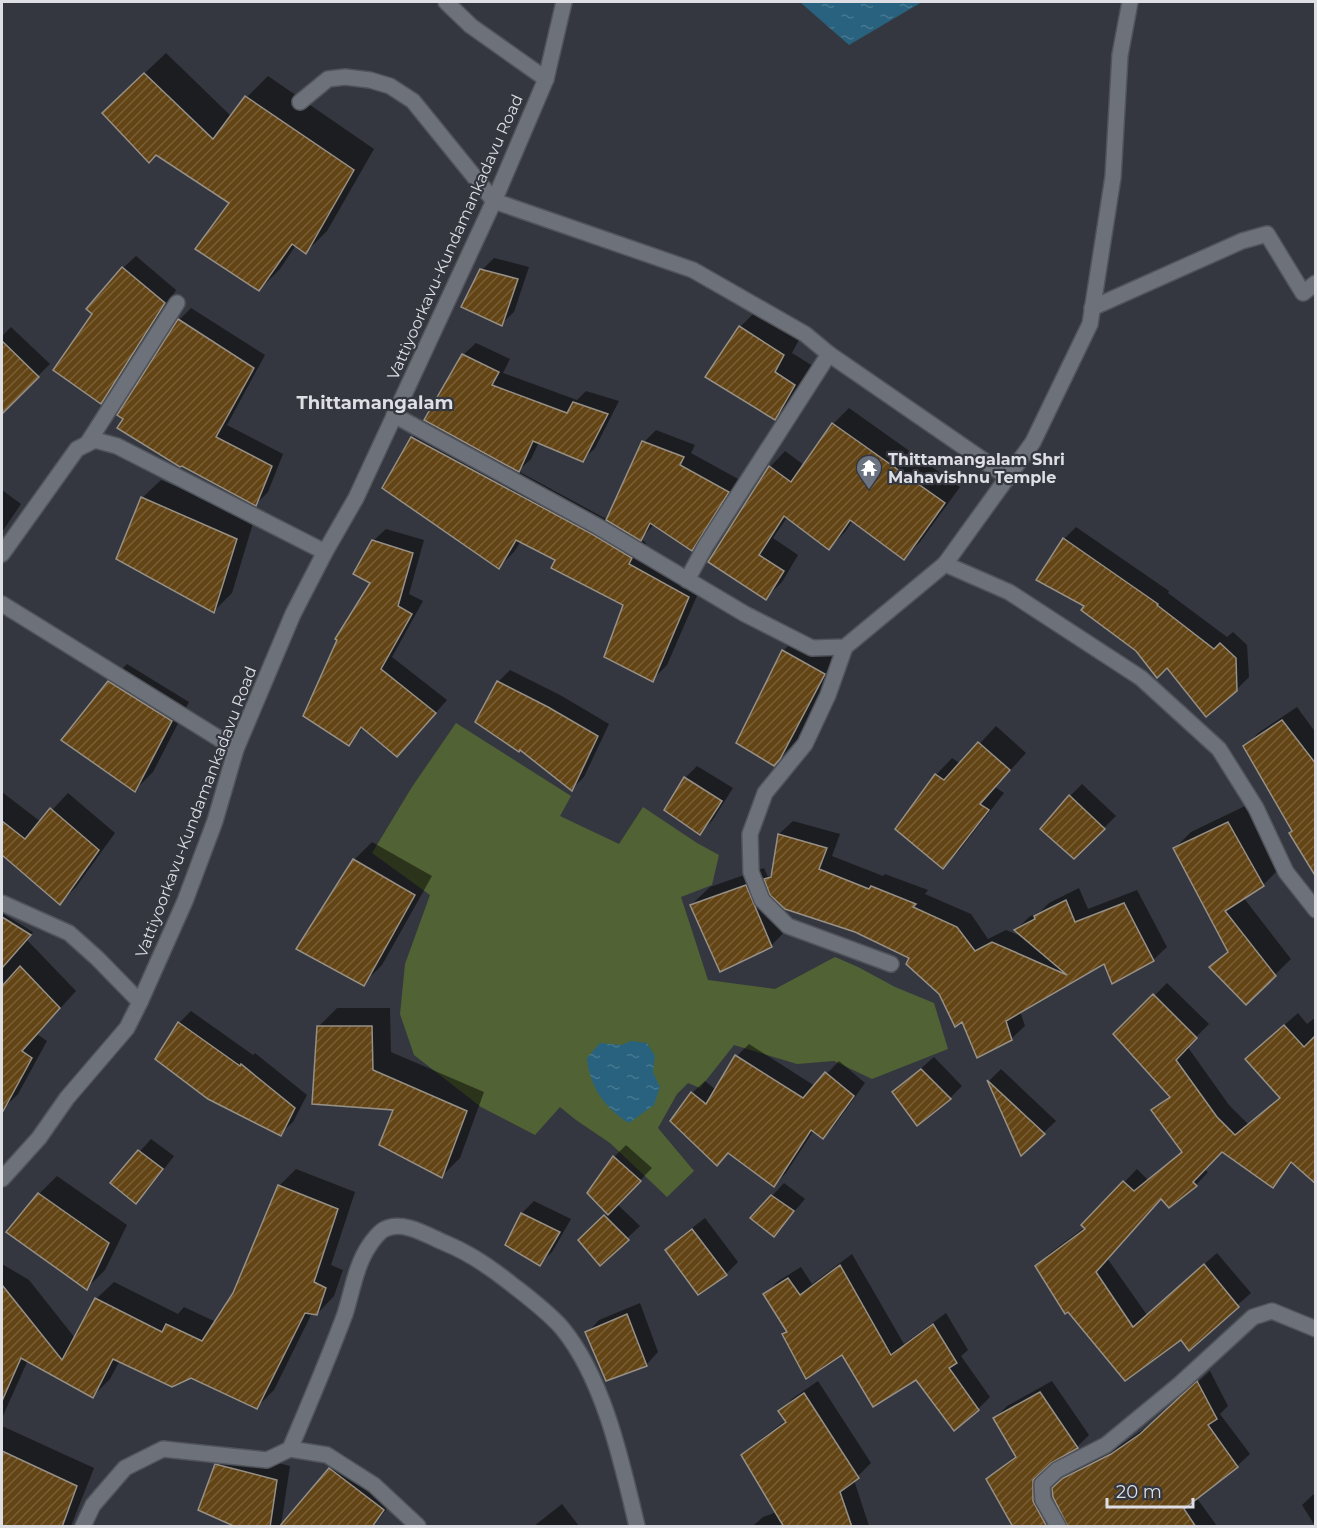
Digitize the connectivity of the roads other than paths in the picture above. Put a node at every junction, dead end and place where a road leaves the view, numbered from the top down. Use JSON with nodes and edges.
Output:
{"nodes":[{"id":1,"x":446,"y":2,"type":"edge"},
{"id":2,"x":564,"y":2,"type":"edge"},
{"id":3,"x":1130,"y":2,"type":"edge"},
{"id":4,"x":546,"y":79,"type":"junction"},
{"id":5,"x":300,"y":102,"type":"dead end"},
{"id":6,"x":494,"y":201,"type":"junction"},
{"id":7,"x":1316,"y":283,"type":"edge"},
{"id":8,"x":177,"y":303,"type":"dead end"},
{"id":9,"x":1092,"y":308,"type":"junction"},
{"id":10,"x":829,"y":354,"type":"junction"},
{"id":11,"x":394,"y":415,"type":"junction"},
{"id":12,"x":87,"y":444,"type":"junction"},
{"id":13,"x":1008,"y":478,"type":"junction"},
{"id":14,"x":325,"y":552,"type":"junction"},
{"id":15,"x":2,"y":554,"type":"edge"},
{"id":16,"x":945,"y":564,"type":"junction"},
{"id":17,"x":687,"y":580,"type":"junction"},
{"id":18,"x":2,"y":604,"type":"edge"},
{"id":19,"x":845,"y":647,"type":"junction"},
{"id":20,"x":236,"y":749,"type":"junction"},
{"id":21,"x":2,"y":903,"type":"edge"},
{"id":22,"x":1316,"y":910,"type":"edge"},
{"id":23,"x":891,"y":963,"type":"dead end"},
{"id":24,"x":140,"y":1002,"type":"junction"},
{"id":25,"x":2,"y":1179,"type":"edge"},
{"id":26,"x":1316,"y":1329,"type":"edge"},
{"id":27,"x":290,"y":1449,"type":"junction"},
{"id":28,"x":83,"y":1527,"type":"edge"},
{"id":29,"x":418,"y":1527,"type":"edge"},
{"id":30,"x":637,"y":1527,"type":"edge"},
{"id":31,"x":1058,"y":1527,"type":"edge"}],
"edges":[{"from":1,"to":4,"type":"street"},
{"from":2,"to":4,"type":"street","name":"Vattiyoorkavu-Kundamankadavu Road"},
{"from":3,"to":9,"type":"street"},
{"from":4,"to":6,"type":"street","name":"Vattiyoorkavu-Kundamankadavu Road"},
{"from":5,"to":6,"type":"street"},
{"from":6,"to":10,"type":"street"},
{"from":6,"to":11,"type":"street","name":"Vattiyoorkavu-Kundamankadavu Road"},
{"from":7,"to":9,"type":"street"},
{"from":8,"to":12,"type":"street"},
{"from":9,"to":13,"type":"street"},
{"from":10,"to":13,"type":"street"},
{"from":10,"to":17,"type":"street"},
{"from":11,"to":14,"type":"street","name":"Vattiyoorkavu-Kundamankadavu Road"},
{"from":11,"to":17,"type":"street"},
{"from":12,"to":14,"type":"street"},
{"from":12,"to":15,"type":"street"},
{"from":13,"to":16,"type":"street"},
{"from":14,"to":20,"type":"street","name":"Vattiyoorkavu-Kundamankadavu Road"},
{"from":16,"to":19,"type":"street"},
{"from":16,"to":22,"type":"street"},
{"from":17,"to":19,"type":"street"},
{"from":18,"to":20,"type":"street"},
{"from":19,"to":23,"type":"street"},
{"from":20,"to":24,"type":"street","name":"Vattiyoorkavu-Kundamankadavu Road"},
{"from":21,"to":24,"type":"street"},
{"from":24,"to":25,"type":"street","name":"Vattiyoorkavu-Kundamankadavu Road"},
{"from":26,"to":31,"type":"street"},
{"from":27,"to":28,"type":"street"},
{"from":27,"to":29,"type":"street"},
{"from":27,"to":30,"type":"street"}]}
